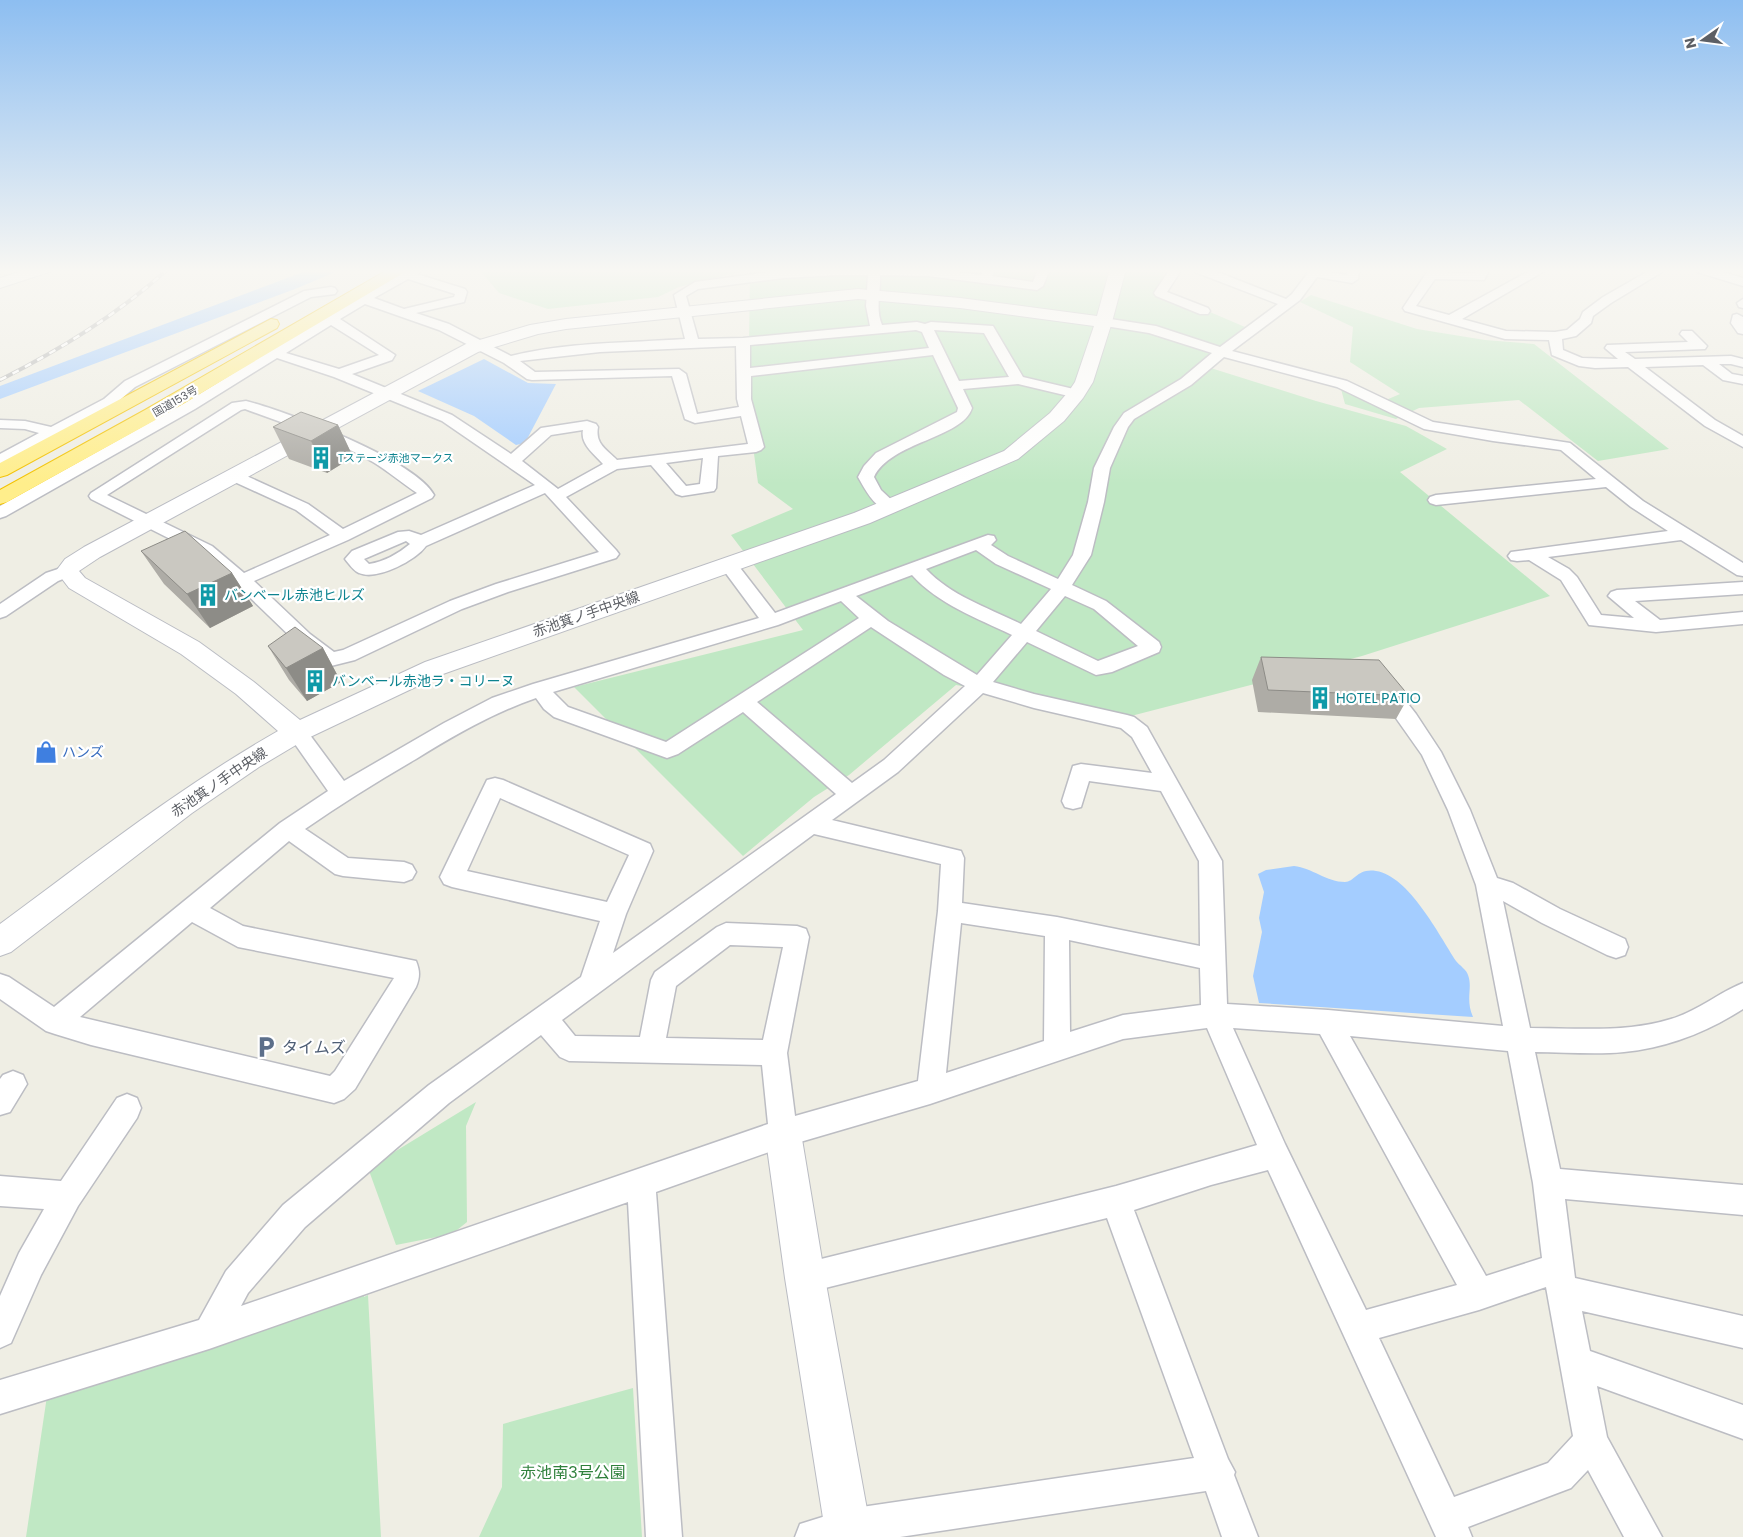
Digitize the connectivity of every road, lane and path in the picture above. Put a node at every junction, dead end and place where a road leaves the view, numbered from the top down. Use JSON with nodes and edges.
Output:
{"nodes":[{"id":1,"x":230,"y":341,"type":"edge"},
{"id":2,"x":277,"y":341,"type":"edge"},
{"id":3,"x":298,"y":341,"type":"edge"},
{"id":4,"x":368,"y":341,"type":"edge"},
{"id":5,"x":471,"y":341,"type":"edge"},
{"id":6,"x":494,"y":341,"type":"edge"},
{"id":7,"x":756,"y":341,"type":"edge"},
{"id":8,"x":932,"y":341,"type":"edge"},
{"id":9,"x":995,"y":341,"type":"edge"},
{"id":10,"x":1098,"y":341,"type":"edge"},
{"id":11,"x":1187,"y":341,"type":"edge"},
{"id":12,"x":1236,"y":341,"type":"edge"},
{"id":13,"x":1556,"y":341,"type":"edge"},
{"id":14,"x":1694,"y":341,"type":"edge"},
{"id":15,"x":743,"y":342,"type":"junction"},
{"id":16,"x":692,"y":343,"type":"joint"},
{"id":17,"x":480,"y":345,"type":"junction"},
{"id":18,"x":937,"y":351,"type":"junction"},
{"id":19,"x":1222,"y":352,"type":"junction"},
{"id":20,"x":277,"y":354,"type":"junction"},
{"id":21,"x":508,"y":360,"type":"junction"},
{"id":22,"x":1706,"y":361,"type":"junction"},
{"id":23,"x":1630,"y":363,"type":"junction"},
{"id":24,"x":1743,"y":363,"type":"edge"},
{"id":25,"x":744,"y":373,"type":"junction"},
{"id":26,"x":339,"y":374,"type":"junction"},
{"id":27,"x":1018,"y":380,"type":"junction"},
{"id":28,"x":1743,"y":380,"type":"edge"},
{"id":29,"x":955,"y":386,"type":"junction"},
{"id":30,"x":387,"y":393,"type":"junction"},
{"id":31,"x":1077,"y":394,"type":"junction"},
{"id":32,"x":748,"y":410,"type":"junction"},
{"id":33,"x":94,"y":416,"type":"junction"},
{"id":34,"x":0,"y":424,"type":"edge"},
{"id":35,"x":316,"y":431,"type":"junction"},
{"id":36,"x":52,"y":432,"type":"junction"},
{"id":37,"x":1743,"y":442,"type":"edge"},
{"id":38,"x":711,"y":453,"type":"junction"},
{"id":39,"x":654,"y":459,"type":"junction"},
{"id":40,"x":0,"y":460,"type":"edge"},
{"id":41,"x":513,"y":461,"type":"junction"},
{"id":42,"x":613,"y":465,"type":"junction"},
{"id":43,"x":0,"y":471,"type":"edge"},
{"id":44,"x":234,"y":476,"type":"junction"},
{"id":45,"x":1610,"y":482,"type":"junction"},
{"id":46,"x":552,"y":491,"type":"junction"},
{"id":47,"x":1436,"y":500,"type":"dead end"},
{"id":48,"x":1,"y":502,"type":"edge"},
{"id":49,"x":891,"y":507,"type":"junction"},
{"id":50,"x":148,"y":522,"type":"junction"},
{"id":51,"x":1685,"y":534,"type":"junction"},
{"id":52,"x":342,"y":536,"type":"junction"},
{"id":53,"x":420,"y":542,"type":"dead end"},
{"id":54,"x":728,"y":564,"type":"junction"},
{"id":55,"x":915,"y":567,"type":"junction"},
{"id":56,"x":67,"y":571,"type":"junction"},
{"id":57,"x":1743,"y":571,"type":"edge"},
{"id":58,"x":242,"y":580,"type":"junction"},
{"id":59,"x":1062,"y":587,"type":"junction"},
{"id":60,"x":1743,"y":588,"type":"edge"},
{"id":61,"x":844,"y":594,"type":"junction"},
{"id":62,"x":0,"y":612,"type":"edge"},
{"id":63,"x":1743,"y":618,"type":"edge"},
{"id":64,"x":871,"y":619,"type":"junction"},
{"id":65,"x":771,"y":621,"type":"junction"},
{"id":66,"x":1656,"y":626,"type":"junction"},
{"id":67,"x":1023,"y":632,"type":"junction"},
{"id":68,"x":1370,"y":670,"type":"edge"},
{"id":69,"x":980,"y":684,"type":"junction"},
{"id":70,"x":540,"y":689,"type":"junction"},
{"id":71,"x":744,"y":702,"type":"junction"},
{"id":72,"x":297,"y":732,"type":"junction"},
{"id":73,"x":1169,"y":784,"type":"junction"},
{"id":74,"x":341,"y":793,"type":"junction"},
{"id":75,"x":851,"y":795,"type":"junction"},
{"id":76,"x":1073,"y":801,"type":"dead end"},
{"id":77,"x":810,"y":824,"type":"junction"},
{"id":78,"x":288,"y":829,"type":"junction"},
{"id":79,"x":404,"y":872,"type":"dead end"},
{"id":80,"x":1488,"y":885,"type":"junction"},
{"id":81,"x":190,"y":909,"type":"junction"},
{"id":82,"x":950,"y":911,"type":"junction"},
{"id":83,"x":614,"y":914,"type":"junction"},
{"id":84,"x":1057,"y":927,"type":"junction"},
{"id":85,"x":0,"y":942,"type":"edge"},
{"id":86,"x":1616,"y":947,"type":"dead end"},
{"id":87,"x":1214,"y":960,"type":"junction"},
{"id":88,"x":0,"y":985,"type":"edge"},
{"id":89,"x":590,"y":986,"type":"junction"},
{"id":90,"x":1743,"y":995,"type":"edge"},
{"id":91,"x":1214,"y":1015,"type":"junction"},
{"id":92,"x":544,"y":1019,"type":"junction"},
{"id":93,"x":55,"y":1022,"type":"junction"},
{"id":94,"x":1328,"y":1022,"type":"junction"},
{"id":95,"x":1519,"y":1040,"type":"junction"},
{"id":96,"x":1057,"y":1049,"type":"junction"},
{"id":97,"x":651,"y":1050,"type":"junction"},
{"id":98,"x":774,"y":1053,"type":"junction"},
{"id":99,"x":930,"y":1091,"type":"junction"},
{"id":100,"x":127,"y":1108,"type":"dead end"},
{"id":101,"x":783,"y":1133,"type":"junction"},
{"id":102,"x":1275,"y":1154,"type":"junction"},
{"id":103,"x":641,"y":1181,"type":"junction"},
{"id":104,"x":1548,"y":1183,"type":"junction"},
{"id":105,"x":0,"y":1191,"type":"edge"},
{"id":106,"x":68,"y":1196,"type":"junction"},
{"id":107,"x":1743,"y":1200,"type":"edge"},
{"id":108,"x":1116,"y":1201,"type":"junction"},
{"id":109,"x":805,"y":1278,"type":"junction"},
{"id":110,"x":1560,"y":1279,"type":"junction"},
{"id":111,"x":1478,"y":1294,"type":"junction"},
{"id":112,"x":1358,"y":1328,"type":"junction"},
{"id":113,"x":0,"y":1332,"type":"edge"},
{"id":114,"x":1743,"y":1332,"type":"edge"},
{"id":115,"x":209,"y":1333,"type":"junction"},
{"id":116,"x":1575,"y":1362,"type":"junction"},
{"id":117,"x":0,"y":1397,"type":"edge"},
{"id":118,"x":1743,"y":1422,"type":"edge"},
{"id":119,"x":1591,"y":1442,"type":"junction"},
{"id":120,"x":1218,"y":1472,"type":"junction"},
{"id":121,"x":1449,"y":1527,"type":"edge"},
{"id":122,"x":837,"y":1534,"type":"edge"},
{"id":123,"x":664,"y":1537,"type":"edge"},
{"id":124,"x":1240,"y":1537,"type":"edge"},
{"id":125,"x":1644,"y":1537,"type":"edge"}],
"edges":[{"from":1,"to":33,"type":"highway","name":"国道153号"},
{"from":2,"to":48,"type":"highway","name":"国道153号"},
{"from":3,"to":20,"type":"street"},
{"from":4,"to":26,"type":"street"},
{"from":5,"to":17,"type":"street"},
{"from":6,"to":17,"type":"street"},
{"from":7,"to":15,"type":"street"},
{"from":8,"to":18,"type":"street"},
{"from":9,"to":27,"type":"street"},
{"from":10,"to":31,"type":"street","name":"赤池箕ノ手中央線"},
{"from":11,"to":19,"type":"street"},
{"from":12,"to":19,"type":"street"},
{"from":13,"to":23,"type":"street"},
{"from":14,"to":23,"type":"street"},
{"from":15,"to":16,"type":"street"},
{"from":15,"to":25,"type":"street"},
{"from":16,"to":21,"type":"street"},
{"from":17,"to":21,"type":"street"},
{"from":17,"to":30,"type":"street"},
{"from":18,"to":25,"type":"street"},
{"from":18,"to":29,"type":"street"},
{"from":19,"to":45,"type":"street"},
{"from":19,"to":59,"type":"street"},
{"from":20,"to":26,"type":"street"},
{"from":20,"to":48,"type":"street"},
{"from":21,"to":32,"type":"street"},
{"from":22,"to":23,"type":"street"},
{"from":22,"to":24,"type":"street"},
{"from":22,"to":28,"type":"street"},
{"from":23,"to":37,"type":"street"},
{"from":25,"to":32,"type":"street"},
{"from":26,"to":30,"type":"street"},
{"from":27,"to":29,"type":"street"},
{"from":27,"to":31,"type":"street"},
{"from":29,"to":49,"type":"street"},
{"from":30,"to":35,"type":"street"},
{"from":30,"to":41,"type":"street"},
{"from":31,"to":49,"type":"street","name":"赤池箕ノ手中央線"},
{"from":32,"to":38,"type":"street"},
{"from":33,"to":36,"type":"street"},
{"from":33,"to":43,"type":"highway","name":"国道153号"},
{"from":34,"to":36,"type":"street"},
{"from":35,"to":44,"type":"street"},
{"from":35,"to":50,"type":"street"},
{"from":35,"to":52,"type":"street"},
{"from":36,"to":40,"type":"street"},
{"from":38,"to":39,"type":"street"},
{"from":38,"to":39,"type":"street"},
{"from":39,"to":42,"type":"street"},
{"from":41,"to":42,"type":"street"},
{"from":41,"to":46,"type":"street"},
{"from":42,"to":46,"type":"street"},
{"from":44,"to":50,"type":"street"},
{"from":44,"to":52,"type":"street"},
{"from":45,"to":47,"type":"street"},
{"from":45,"to":51,"type":"street"},
{"from":46,"to":53,"type":"street"},
{"from":46,"to":58,"type":"street"},
{"from":49,"to":54,"type":"street","name":"赤池箕ノ手中央線"},
{"from":50,"to":56,"type":"street"},
{"from":50,"to":58,"type":"street"},
{"from":51,"to":57,"type":"street"},
{"from":51,"to":66,"type":"street"},
{"from":52,"to":58,"type":"street"},
{"from":54,"to":65,"type":"street"},
{"from":54,"to":72,"type":"street","name":"赤池箕ノ手中央線"},
{"from":55,"to":59,"type":"street"},
{"from":55,"to":61,"type":"street"},
{"from":55,"to":67,"type":"street"},
{"from":56,"to":62,"type":"street"},
{"from":56,"to":72,"type":"street"},
{"from":59,"to":67,"type":"street"},
{"from":59,"to":67,"type":"street"},
{"from":60,"to":66,"type":"street"},
{"from":61,"to":64,"type":"street"},
{"from":61,"to":65,"type":"street"},
{"from":63,"to":66,"type":"street"},
{"from":64,"to":69,"type":"street"},
{"from":64,"to":71,"type":"street"},
{"from":65,"to":70,"type":"street"},
{"from":67,"to":69,"type":"street"},
{"from":68,"to":80,"type":"street"},
{"from":69,"to":73,"type":"street"},
{"from":69,"to":75,"type":"street"},
{"from":70,"to":71,"type":"street"},
{"from":70,"to":74,"type":"street"},
{"from":71,"to":75,"type":"street"},
{"from":72,"to":74,"type":"street"},
{"from":72,"to":85,"type":"street","name":"赤池箕ノ手中央線"},
{"from":73,"to":76,"type":"street"},
{"from":73,"to":87,"type":"street"},
{"from":74,"to":78,"type":"street"},
{"from":75,"to":77,"type":"street"},
{"from":77,"to":82,"type":"street"},
{"from":77,"to":89,"type":"street"},
{"from":78,"to":79,"type":"street"},
{"from":78,"to":81,"type":"street"},
{"from":80,"to":86,"type":"street"},
{"from":80,"to":95,"type":"street"},
{"from":81,"to":93,"type":"street"},
{"from":81,"to":93,"type":"street"},
{"from":82,"to":84,"type":"street"},
{"from":82,"to":99,"type":"street"},
{"from":83,"to":83,"type":"street"},
{"from":83,"to":89,"type":"street"},
{"from":84,"to":87,"type":"street"},
{"from":84,"to":96,"type":"street"},
{"from":87,"to":91,"type":"street"},
{"from":88,"to":93,"type":"street"},
{"from":89,"to":92,"type":"street"},
{"from":90,"to":95,"type":"street"},
{"from":91,"to":94,"type":"street"},
{"from":91,"to":96,"type":"street"},
{"from":91,"to":102,"type":"street"},
{"from":92,"to":97,"type":"street"},
{"from":92,"to":115,"type":"street"},
{"from":94,"to":95,"type":"street"},
{"from":94,"to":111,"type":"street"},
{"from":95,"to":104,"type":"street"},
{"from":96,"to":99,"type":"street"},
{"from":97,"to":98,"type":"street"},
{"from":97,"to":98,"type":"street"},
{"from":98,"to":101,"type":"street"},
{"from":99,"to":101,"type":"street"},
{"from":100,"to":106,"type":"street"},
{"from":101,"to":103,"type":"street"},
{"from":101,"to":109,"type":"street"},
{"from":102,"to":108,"type":"street"},
{"from":102,"to":112,"type":"street"},
{"from":103,"to":115,"type":"street"},
{"from":103,"to":123,"type":"street"},
{"from":104,"to":107,"type":"street"},
{"from":104,"to":110,"type":"street"},
{"from":105,"to":106,"type":"street"},
{"from":106,"to":113,"type":"street"},
{"from":108,"to":109,"type":"street"},
{"from":108,"to":120,"type":"street"},
{"from":109,"to":122,"type":"street"},
{"from":110,"to":111,"type":"street"},
{"from":110,"to":114,"type":"street"},
{"from":110,"to":116,"type":"street"},
{"from":111,"to":112,"type":"street"},
{"from":112,"to":121,"type":"street"},
{"from":115,"to":117,"type":"street"},
{"from":116,"to":118,"type":"street"},
{"from":116,"to":119,"type":"street"},
{"from":119,"to":121,"type":"street"},
{"from":119,"to":125,"type":"street"},
{"from":120,"to":122,"type":"street"},
{"from":120,"to":124,"type":"street"}]}
